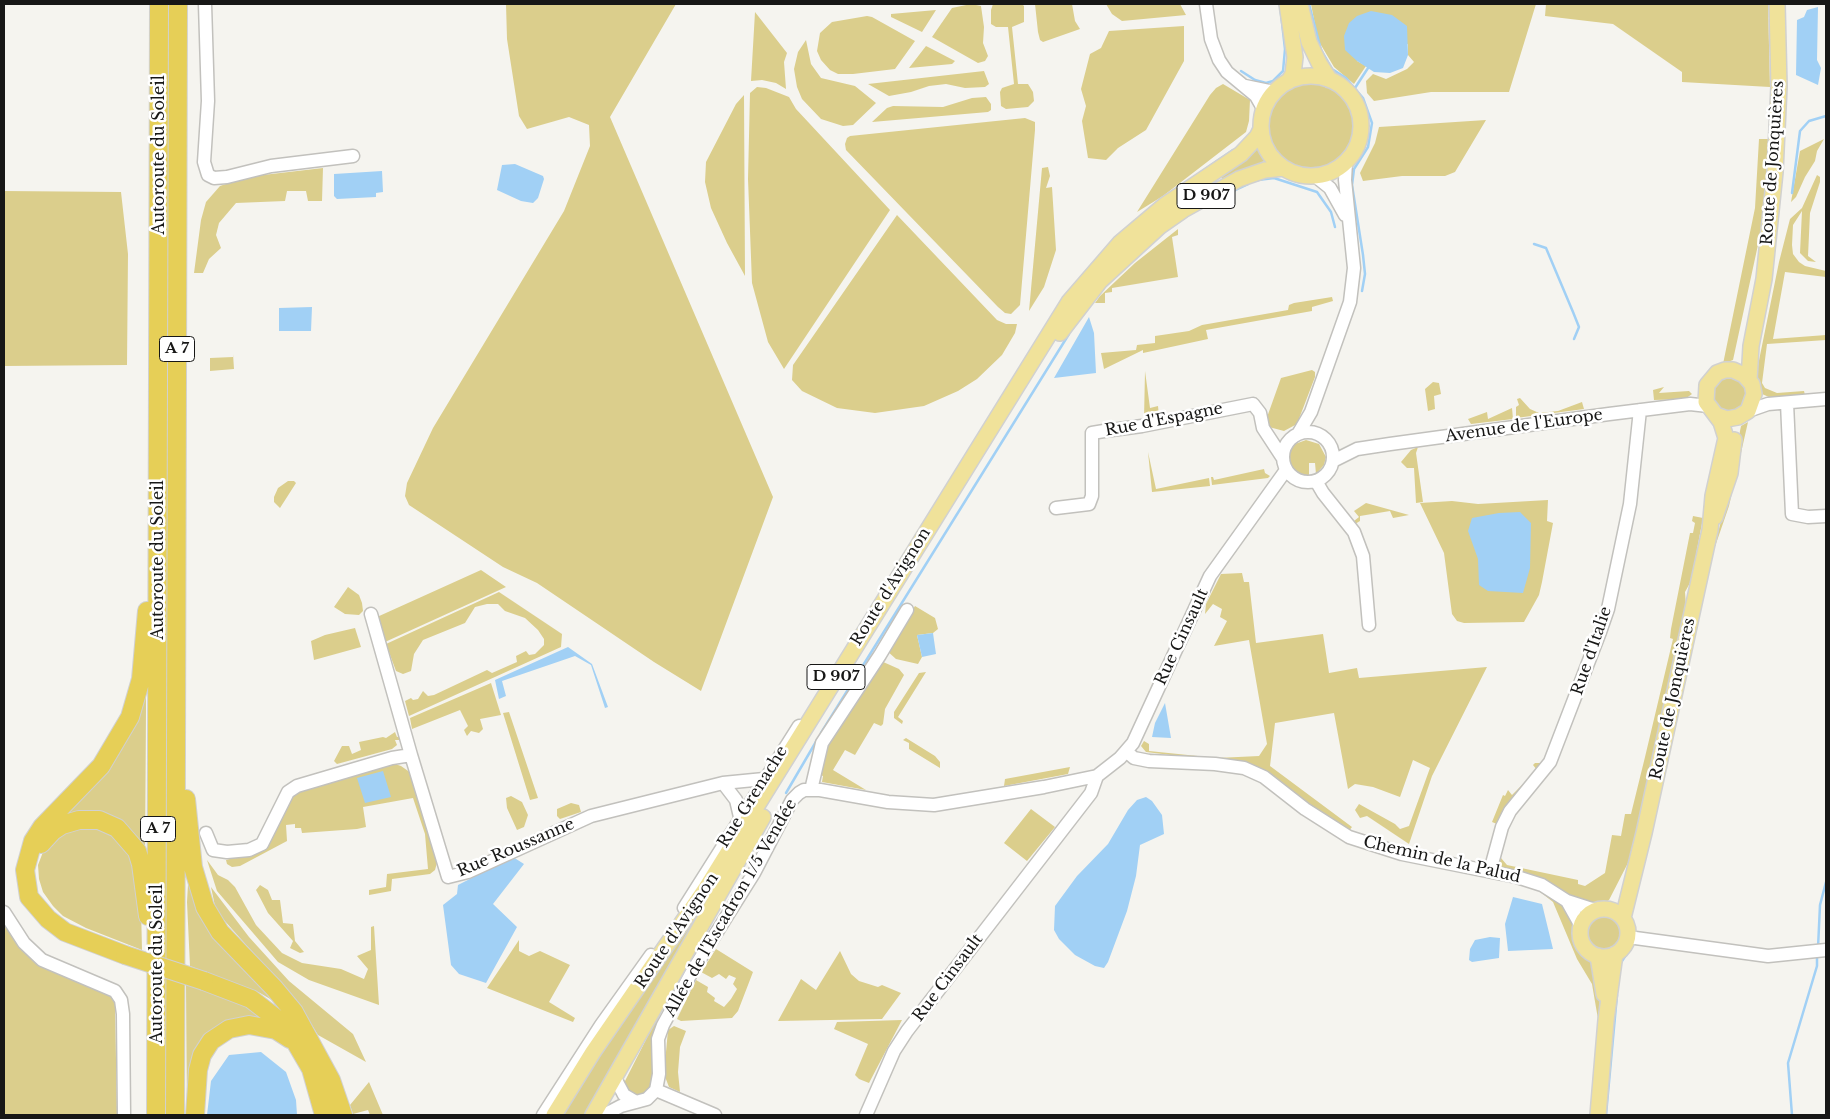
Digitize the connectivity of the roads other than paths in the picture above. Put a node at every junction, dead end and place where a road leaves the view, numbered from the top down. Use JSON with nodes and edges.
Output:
{"nodes":[{"id":1,"x":159,"y":4,"type":"edge"},
{"id":2,"x":178,"y":4,"type":"edge"},
{"id":3,"x":205,"y":4,"type":"edge"},
{"id":4,"x":1206,"y":4,"type":"edge"},
{"id":5,"x":1287,"y":4,"type":"edge"},
{"id":6,"x":1300,"y":4,"type":"edge"},
{"id":7,"x":1777,"y":4,"type":"edge"},
{"id":8,"x":1786,"y":4,"type":"edge"},
{"id":9,"x":1779,"y":46,"type":"junction"},
{"id":10,"x":1330,"y":80,"type":"junction"},
{"id":11,"x":1288,"y":82,"type":"junction"},
{"id":12,"x":1246,"y":86,"type":"junction"},
{"id":13,"x":1274,"y":92,"type":"junction"},
{"id":14,"x":1785,"y":102,"type":"junction"},
{"id":15,"x":1264,"y":110,"type":"junction"},
{"id":16,"x":1262,"y":129,"type":"junction"},
{"id":17,"x":1778,"y":129,"type":"junction"},
{"id":18,"x":353,"y":156,"type":"dead end"},
{"id":19,"x":1346,"y":162,"type":"junction"},
{"id":20,"x":1284,"y":168,"type":"junction"},
{"id":21,"x":1315,"y":176,"type":"junction"},
{"id":22,"x":1349,"y":226,"type":"junction"},
{"id":23,"x":1764,"y":279,"type":"junction"},
{"id":24,"x":1751,"y":346,"type":"junction"},
{"id":25,"x":1733,"y":370,"type":"junction"},
{"id":26,"x":1749,"y":380,"type":"junction"},
{"id":27,"x":1754,"y":394,"type":"junction"},
{"id":28,"x":1826,"y":399,"type":"edge"},
{"id":29,"x":1787,"y":403,"type":"junction"},
{"id":30,"x":1768,"y":404,"type":"junction"},
{"id":31,"x":1710,"y":405,"type":"junction"},
{"id":32,"x":1640,"y":410,"type":"junction"},
{"id":33,"x":1311,"y":412,"type":"junction"},
{"id":34,"x":1743,"y":414,"type":"junction"},
{"id":35,"x":1263,"y":428,"type":"junction"},
{"id":36,"x":1316,"y":433,"type":"junction"},
{"id":37,"x":1293,"y":437,"type":"junction"},
{"id":38,"x":1330,"y":444,"type":"junction"},
{"id":39,"x":1357,"y":449,"type":"junction"},
{"id":40,"x":1282,"y":457,"type":"junction"},
{"id":41,"x":1333,"y":461,"type":"junction"},
{"id":42,"x":1286,"y":470,"type":"junction"},
{"id":43,"x":1316,"y":481,"type":"junction"},
{"id":44,"x":1056,"y":508,"type":"dead end"},
{"id":45,"x":1826,"y":516,"type":"edge"},
{"id":46,"x":1710,"y":530,"type":"junction"},
{"id":47,"x":158,"y":542,"type":"junction"},
{"id":48,"x":907,"y":610,"type":"dead end"},
{"id":49,"x":371,"y":614,"type":"dead end"},
{"id":50,"x":1369,"y":624,"type":"dead end"},
{"id":51,"x":834,"y":680,"type":"junction"},
{"id":52,"x":176,"y":695,"type":"junction"},
{"id":53,"x":1127,"y":752,"type":"junction"},
{"id":54,"x":410,"y":753,"type":"junction"},
{"id":55,"x":1091,"y":778,"type":"junction"},
{"id":56,"x":764,"y":779,"type":"junction"},
{"id":57,"x":723,"y":783,"type":"junction"},
{"id":58,"x":811,"y":790,"type":"junction"},
{"id":59,"x":740,"y":817,"type":"junction"},
{"id":60,"x":206,"y":833,"type":"dead end"},
{"id":61,"x":1634,"y":867,"type":"junction"},
{"id":62,"x":1490,"y":871,"type":"junction"},
{"id":63,"x":1567,"y":901,"type":"junction"},
{"id":64,"x":1602,"y":910,"type":"junction"},
{"id":65,"x":4,"y":912,"type":"edge"},
{"id":66,"x":1623,"y":918,"type":"junction"},
{"id":67,"x":1581,"y":926,"type":"junction"},
{"id":68,"x":157,"y":932,"type":"junction"},
{"id":69,"x":1628,"y":938,"type":"junction"},
{"id":70,"x":1826,"y":950,"type":"edge"},
{"id":71,"x":125,"y":952,"type":"junction"},
{"id":72,"x":1615,"y":954,"type":"junction"},
{"id":73,"x":1598,"y":956,"type":"junction"},
{"id":74,"x":1606,"y":1020,"type":"junction"},
{"id":75,"x":305,"y":1044,"type":"junction"},
{"id":76,"x":615,"y":1078,"type":"junction"},
{"id":77,"x":656,"y":1090,"type":"junction"},
{"id":78,"x":636,"y":1102,"type":"junction"},
{"id":79,"x":124,"y":1115,"type":"edge"},
{"id":80,"x":156,"y":1115,"type":"edge"},
{"id":81,"x":175,"y":1115,"type":"edge"},
{"id":82,"x":195,"y":1115,"type":"edge"},
{"id":83,"x":324,"y":1115,"type":"edge"},
{"id":84,"x":343,"y":1115,"type":"edge"},
{"id":85,"x":543,"y":1115,"type":"edge"},
{"id":86,"x":554,"y":1115,"type":"edge"},
{"id":87,"x":593,"y":1115,"type":"edge"},
{"id":88,"x":604,"y":1115,"type":"edge"},
{"id":89,"x":715,"y":1115,"type":"edge"},
{"id":90,"x":866,"y":1115,"type":"edge"},
{"id":91,"x":1598,"y":1115,"type":"edge"}],
"edges":[{"from":1,"to":47,"type":"highway","name":"Autoroute du Soleil","number":"A 7"},
{"from":2,"to":52,"type":"highway","name":"Autoroute du Soleil","number":"A 7"},
{"from":3,"to":18,"type":"street"},
{"from":4,"to":12,"type":"street"},
{"from":5,"to":11,"type":"main road"},
{"from":6,"to":10,"type":"main road"},
{"from":7,"to":9,"type":"main road","name":"Route de Jonquières"},
{"from":8,"to":14,"type":"main road","name":"Route de Jonquières"},
{"from":9,"to":14,"type":"street","name":"Route de Jonquières"},
{"from":9,"to":17,"type":"main road","name":"Route de Jonquières"},
{"from":10,"to":11,"type":"main road"},
{"from":10,"to":19,"type":"main road"},
{"from":11,"to":13,"type":"main road"},
{"from":12,"to":13,"type":"street"},
{"from":12,"to":15,"type":"street"},
{"from":13,"to":15,"type":"main road"},
{"from":14,"to":17,"type":"main road"},
{"from":14,"to":23,"type":"main road","name":"Route de Jonquières"},
{"from":15,"to":16,"type":"main road"},
{"from":16,"to":20,"type":"main road"},
{"from":16,"to":51,"type":"main road","name":"Route d'Avignon","number":"D 907"},
{"from":17,"to":23,"type":"main road","name":"Route de Jonquières"},
{"from":19,"to":21,"type":"main road"},
{"from":19,"to":22,"type":"street"},
{"from":20,"to":21,"type":"main road","number":"D 907"},
{"from":20,"to":76,"type":"main road","name":"Route d'Avignon","number":"D 907"},
{"from":21,"to":22,"type":"street"},
{"from":22,"to":33,"type":"street"},
{"from":23,"to":24,"type":"main road","name":"Route de Jonquières"},
{"from":24,"to":25,"type":"main road","name":"Route de Jonquières"},
{"from":24,"to":26,"type":"main road","name":"Route de Jonquières"},
{"from":25,"to":26,"type":"main road"},
{"from":25,"to":31,"type":"main road"},
{"from":26,"to":27,"type":"main road","name":"Route de Jonquières"},
{"from":27,"to":30,"type":"street"},
{"from":27,"to":34,"type":"main road","name":"Route de Jonquières"},
{"from":28,"to":29,"type":"street"},
{"from":29,"to":30,"type":"street"},
{"from":29,"to":45,"type":"street"},
{"from":30,"to":34,"type":"street"},
{"from":31,"to":32,"type":"street","name":"Avenue de l'Europe"},
{"from":31,"to":34,"type":"main road"},
{"from":31,"to":46,"type":"main road","name":"Route de Jonquières"},
{"from":32,"to":39,"type":"street","name":"Avenue de l'Europe"},
{"from":32,"to":62,"type":"street","name":"Rue d'Italie"},
{"from":33,"to":36,"type":"street"},
{"from":33,"to":37,"type":"street"},
{"from":34,"to":46,"type":"main road","name":"Route de Jonquières"},
{"from":35,"to":37,"type":"street"},
{"from":35,"to":40,"type":"street","name":"Rue d'Espagne"},
{"from":35,"to":44,"type":"street","name":"Rue d'Espagne"},
{"from":36,"to":37,"type":"street"},
{"from":36,"to":38,"type":"street"},
{"from":37,"to":40,"type":"street"},
{"from":38,"to":39,"type":"street","name":"Avenue de l'Europe"},
{"from":38,"to":41,"type":"street"},
{"from":39,"to":41,"type":"street","name":"Avenue de l'Europe"},
{"from":40,"to":42,"type":"street"},
{"from":41,"to":43,"type":"street"},
{"from":42,"to":43,"type":"street"},
{"from":42,"to":53,"type":"street","name":"Rue Cinsault"},
{"from":43,"to":50,"type":"street"},
{"from":46,"to":61,"type":"main road","name":"Route de Jonquières"},
{"from":47,"to":68,"type":"highway","name":"Autoroute du Soleil","number":"A 7"},
{"from":47,"to":71,"type":"highway"},
{"from":48,"to":58,"type":"street"},
{"from":49,"to":54,"type":"street","name":"Rue Roussanne"},
{"from":51,"to":56,"type":"street","name":"Rue Grenache"},
{"from":51,"to":86,"type":"main road","name":"Route d'Avignon","number":"D 907"},
{"from":52,"to":75,"type":"highway"},
{"from":52,"to":81,"type":"highway","name":"Autoroute du Soleil","number":"A 7"},
{"from":53,"to":55,"type":"street","name":"Rue Cinsault"},
{"from":53,"to":62,"type":"street","name":"Chemin de la Palud"},
{"from":54,"to":57,"type":"street","name":"Rue Roussanne"},
{"from":54,"to":60,"type":"street"},
{"from":55,"to":58,"type":"street","name":"Allée de l'Escadron 1/5 Vendée"},
{"from":55,"to":90,"type":"street","name":"Rue Cinsault"},
{"from":56,"to":57,"type":"street","name":"Rue Roussanne"},
{"from":56,"to":59,"type":"street","name":"Rue Grenache"},
{"from":57,"to":59,"type":"street"},
{"from":58,"to":77,"type":"street","name":"Allée de l'Escadron 1/5 Vendée"},
{"from":59,"to":85,"type":"street","name":"Rue Grenache"},
{"from":61,"to":64,"type":"main road","name":"Route de Jonquières"},
{"from":61,"to":66,"type":"main road","name":"Route de Jonquières"},
{"from":62,"to":63,"type":"street","name":"Chemin de la Palud"},
{"from":63,"to":64,"type":"street","name":"Chemin de la Palud"},
{"from":63,"to":67,"type":"street","name":"Chemin de la Palud"},
{"from":64,"to":66,"type":"main road"},
{"from":64,"to":67,"type":"main road","name":"Route de Jonquières"},
{"from":65,"to":79,"type":"street"},
{"from":66,"to":69,"type":"main road","name":"Route de Jonquières"},
{"from":67,"to":73,"type":"main road"},
{"from":68,"to":71,"type":"highway"},
{"from":68,"to":80,"type":"highway","name":"Autoroute du Soleil","number":"A 7"},
{"from":69,"to":70,"type":"street"},
{"from":69,"to":72,"type":"main road"},
{"from":71,"to":75,"type":"highway"},
{"from":72,"to":73,"type":"main road"},
{"from":72,"to":74,"type":"main road"},
{"from":73,"to":74,"type":"main road"},
{"from":74,"to":91,"type":"main road"},
{"from":75,"to":82,"type":"highway"},
{"from":75,"to":83,"type":"highway"},
{"from":75,"to":84,"type":"highway"},
{"from":76,"to":78,"type":"street"},
{"from":76,"to":87,"type":"main road","name":"Route d'Avignon","number":"D 907"},
{"from":77,"to":78,"type":"street"},
{"from":77,"to":89,"type":"street"},
{"from":78,"to":88,"type":"street"}]}
